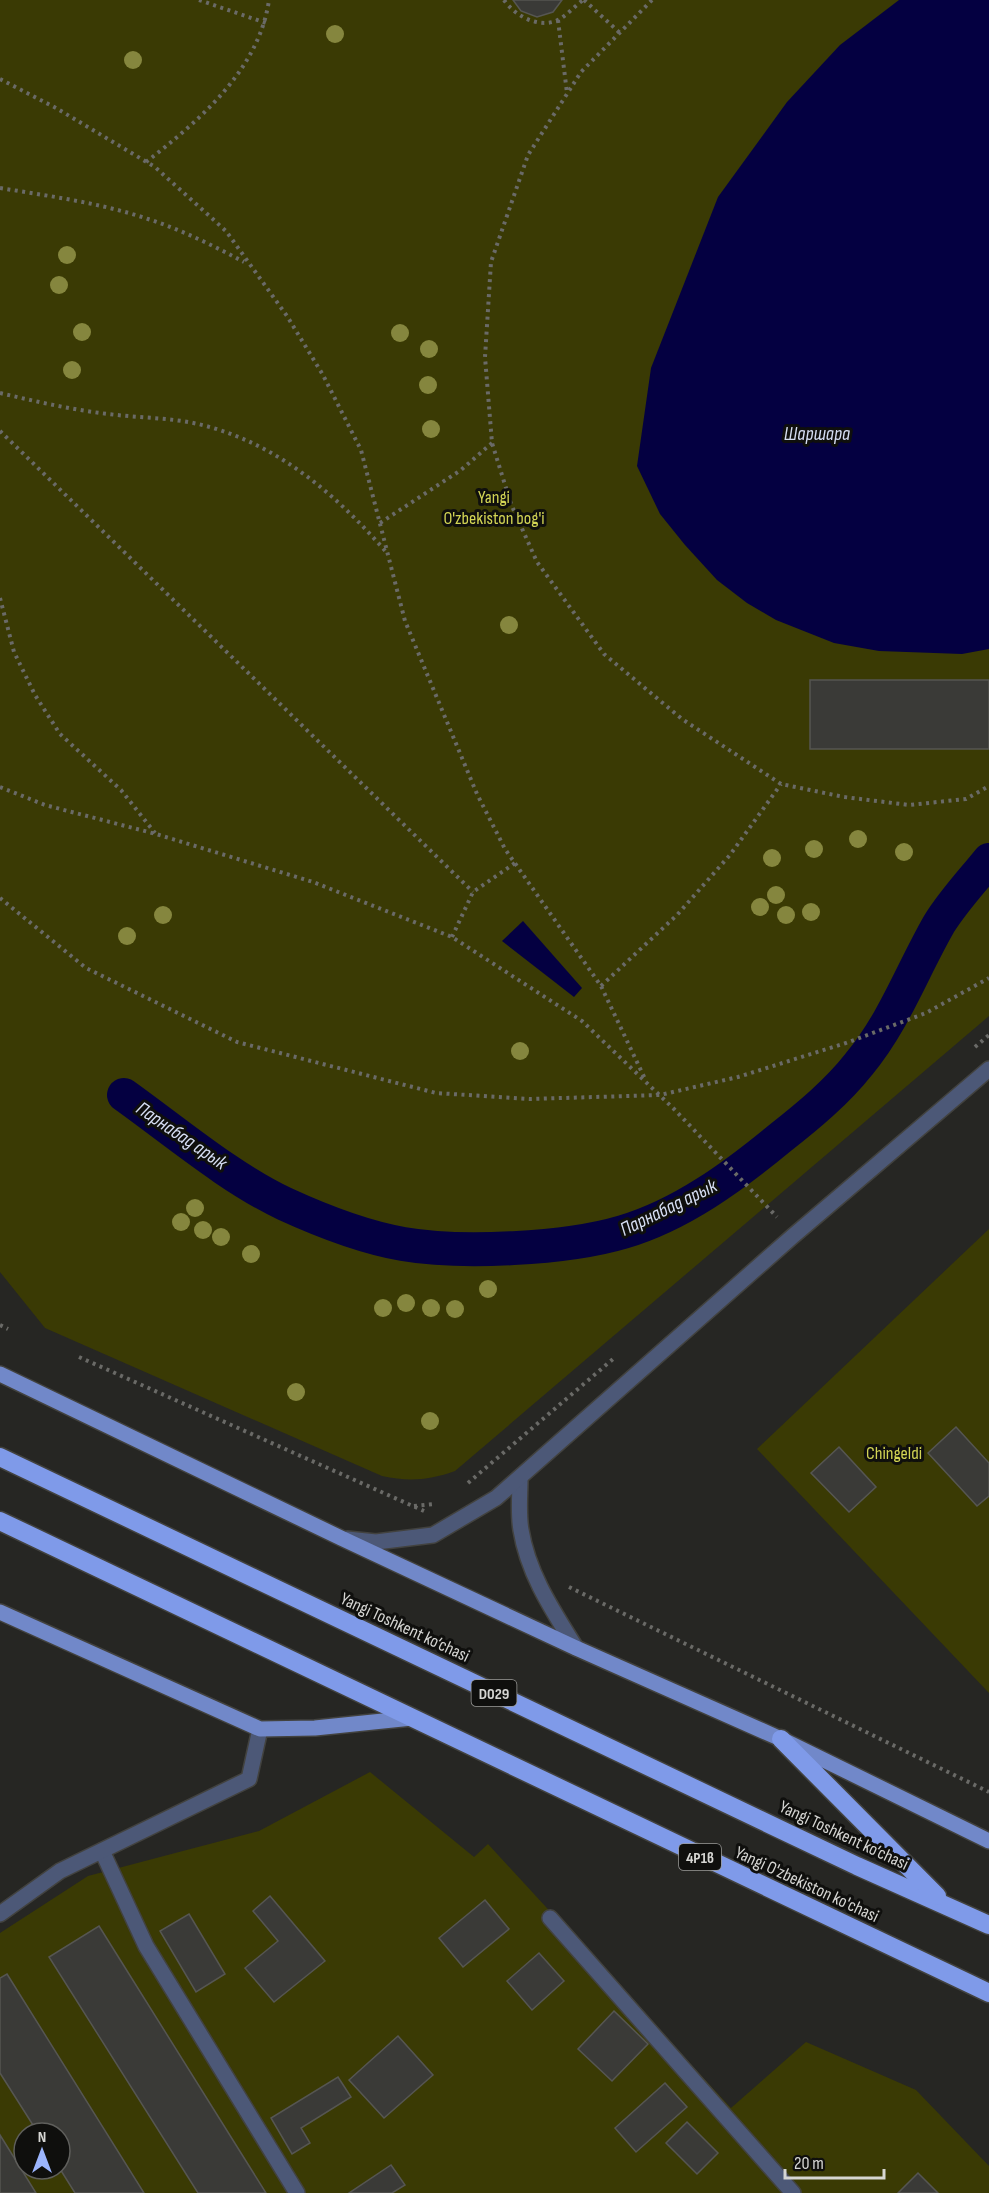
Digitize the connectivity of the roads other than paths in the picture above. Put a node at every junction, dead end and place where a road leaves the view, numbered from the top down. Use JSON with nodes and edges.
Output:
{"nodes":[{"id":1,"x":989,"y":1069,"type":"edge"},
{"id":2,"x":0,"y":1374,"type":"edge"},
{"id":3,"x":0,"y":1457,"type":"edge"},
{"id":4,"x":520,"y":1479,"type":"junction"},
{"id":5,"x":0,"y":1521,"type":"edge"},
{"id":6,"x":341,"y":1538,"type":"junction"},
{"id":7,"x":0,"y":1612,"type":"edge"},
{"id":8,"x":576,"y":1648,"type":"junction"},
{"id":9,"x":412,"y":1718,"type":"junction"},
{"id":10,"x":260,"y":1729,"type":"junction"},
{"id":11,"x":781,"y":1739,"type":"junction"},
{"id":12,"x":989,"y":1841,"type":"edge"},
{"id":13,"x":102,"y":1851,"type":"junction"},
{"id":14,"x":944,"y":1904,"type":"junction"},
{"id":15,"x":0,"y":1914,"type":"edge"},
{"id":16,"x":550,"y":1918,"type":"dead end"},
{"id":17,"x":989,"y":1925,"type":"edge"},
{"id":18,"x":989,"y":1993,"type":"edge"},
{"id":19,"x":297,"y":2193,"type":"edge"},
{"id":20,"x":793,"y":2193,"type":"edge"}],
"edges":[{"from":1,"to":4,"type":"street"},
{"from":2,"to":6,"type":"main road"},
{"from":3,"to":14,"type":"highway","name":"Yangi Toshkent ko‘chasi","number":"D029"},
{"from":4,"to":6,"type":"street"},
{"from":4,"to":8,"type":"street"},
{"from":5,"to":9,"type":"highway"},
{"from":6,"to":8,"type":"main road"},
{"from":7,"to":10,"type":"main road"},
{"from":8,"to":11,"type":"main road"},
{"from":9,"to":10,"type":"main road"},
{"from":9,"to":18,"type":"highway","name":"Yangi O'zbekiston ko'chasi","number":"4Р1в"},
{"from":10,"to":13,"type":"street"},
{"from":11,"to":12,"type":"main road"},
{"from":11,"to":14,"type":"highway"},
{"from":13,"to":15,"type":"street"},
{"from":13,"to":19,"type":"street"},
{"from":14,"to":17,"type":"highway","name":"Yangi Toshkent ko‘chasi","number":"D029"},
{"from":16,"to":20,"type":"street"}]}
